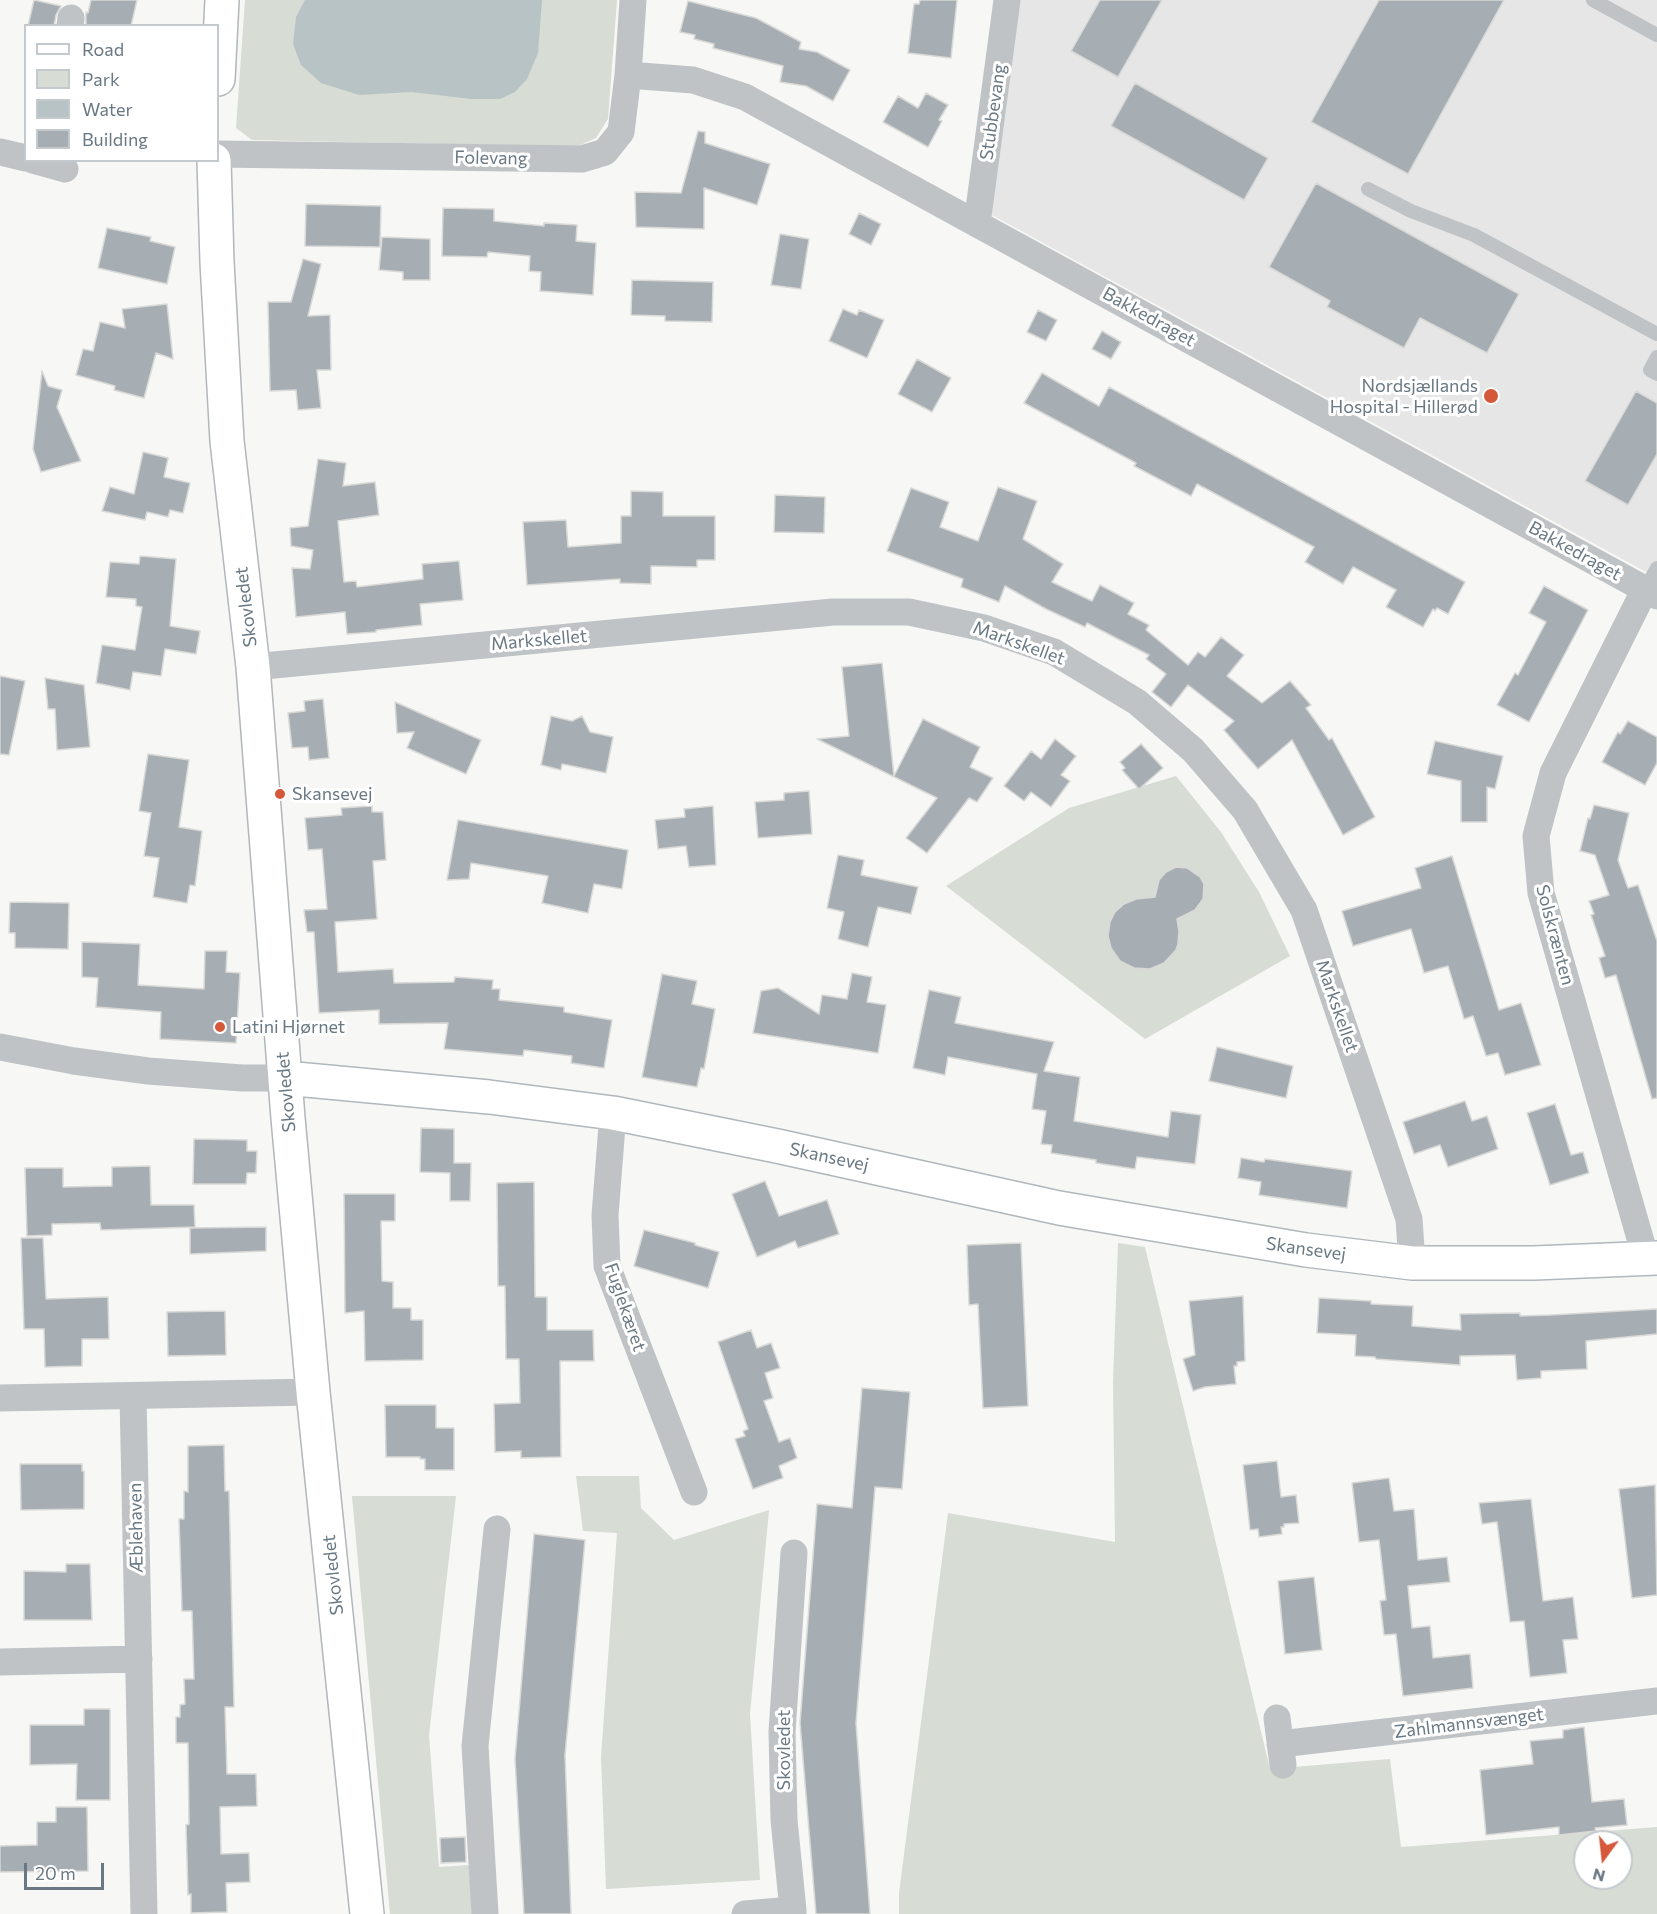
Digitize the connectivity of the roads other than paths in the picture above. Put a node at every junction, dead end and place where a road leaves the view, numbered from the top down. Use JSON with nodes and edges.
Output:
{"nodes":[{"id":1,"x":222,"y":0,"type":"edge"},
{"id":2,"x":633,"y":0,"type":"edge"},
{"id":3,"x":1007,"y":0,"type":"edge"},
{"id":4,"x":1593,"y":0,"type":"edge"},
{"id":5,"x":1657,"y":35,"type":"edge"},
{"id":6,"x":219,"y":59,"type":"edge"},
{"id":7,"x":628,"y":75,"type":"junction"},
{"id":8,"x":0,"y":152,"type":"edge"},
{"id":9,"x":219,"y":154,"type":"edge"},
{"id":10,"x":24,"y":158,"type":"edge"},
{"id":11,"x":214,"y":162,"type":"edge"},
{"id":12,"x":1368,"y":189,"type":"dead end"},
{"id":13,"x":977,"y":224,"type":"junction"},
{"id":14,"x":1657,"y":334,"type":"edge"},
{"id":15,"x":1657,"y":357,"type":"edge"},
{"id":16,"x":1657,"y":374,"type":"edge"},
{"id":17,"x":1653,"y":584,"type":"edge"},
{"id":18,"x":253,"y":667,"type":"junction"},
{"id":19,"x":0,"y":1047,"type":"edge"},
{"id":20,"x":285,"y":1078,"type":"junction"},
{"id":21,"x":613,"y":1113,"type":"junction"},
{"id":22,"x":1652,"y":1258,"type":"edge"},
{"id":23,"x":1412,"y":1263,"type":"junction"},
{"id":24,"x":313,"y":1392,"type":"junction"},
{"id":25,"x":133,"y":1396,"type":"junction"},
{"id":26,"x":0,"y":1398,"type":"edge"},
{"id":27,"x":694,"y":1492,"type":"dead end"},
{"id":28,"x":497,"y":1528,"type":"dead end"},
{"id":29,"x":794,"y":1553,"type":"dead end"},
{"id":30,"x":139,"y":1659,"type":"junction"},
{"id":31,"x":0,"y":1662,"type":"edge"},
{"id":32,"x":1657,"y":1701,"type":"edge"},
{"id":33,"x":1280,"y":1742,"type":"dead end"},
{"id":34,"x":793,"y":1912,"type":"edge"},
{"id":35,"x":144,"y":1914,"type":"edge"},
{"id":36,"x":367,"y":1914,"type":"edge"},
{"id":37,"x":485,"y":1914,"type":"edge"},
{"id":38,"x":745,"y":1914,"type":"edge"}],
"edges":[{"from":1,"to":6,"type":"street"},
{"from":2,"to":7,"type":"street","name":"Folevang"},
{"from":3,"to":13,"type":"street","name":"Stubbevang"},
{"from":4,"to":5,"type":"lane"},
{"from":7,"to":9,"type":"street","name":"Folevang"},
{"from":7,"to":13,"type":"street","name":"Bakkedraget"},
{"from":8,"to":10,"type":"street"},
{"from":11,"to":18,"type":"street","name":"Skovledet"},
{"from":12,"to":14,"type":"lane"},
{"from":13,"to":17,"type":"street","name":"Bakkedraget"},
{"from":15,"to":16,"type":"lane"},
{"from":17,"to":22,"type":"street","name":"Solskrænten"},
{"from":18,"to":20,"type":"street","name":"Skovledet"},
{"from":18,"to":23,"type":"street","name":"Markskellet"},
{"from":19,"to":20,"type":"street","name":"Skansevej"},
{"from":20,"to":21,"type":"street","name":"Skansevej"},
{"from":20,"to":24,"type":"street","name":"Skovledet"},
{"from":21,"to":23,"type":"street","name":"Skansevej"},
{"from":21,"to":27,"type":"street","name":"Fuglekæret"},
{"from":22,"to":23,"type":"street","name":"Skansevej"},
{"from":24,"to":25,"type":"street"},
{"from":24,"to":36,"type":"street","name":"Skovledet"},
{"from":25,"to":26,"type":"street"},
{"from":25,"to":30,"type":"street","name":"Æblehaven"},
{"from":28,"to":37,"type":"street"},
{"from":29,"to":34,"type":"street","name":"Skovledet"},
{"from":30,"to":31,"type":"street"},
{"from":30,"to":35,"type":"street","name":"Æblehaven"},
{"from":32,"to":33,"type":"street","name":"Zahlmannsvænget"},
{"from":34,"to":38,"type":"street","name":"Skovledet"}]}
